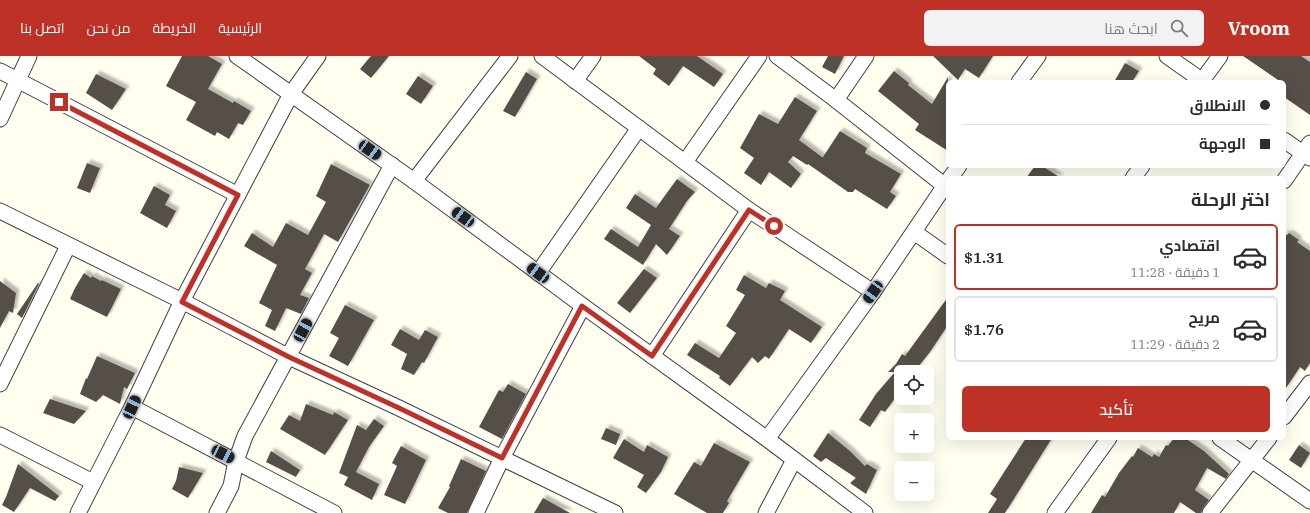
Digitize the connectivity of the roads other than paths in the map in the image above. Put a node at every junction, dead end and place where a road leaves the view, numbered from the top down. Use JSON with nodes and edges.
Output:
{"nodes":[{"id":1,"x":29,"y":56,"type":"edge"},
{"id":2,"x":237,"y":56,"type":"edge"},
{"id":3,"x":318,"y":56,"type":"edge"},
{"id":4,"x":510,"y":56,"type":"edge"},
{"id":5,"x":542,"y":56,"type":"edge"},
{"id":6,"x":593,"y":56,"type":"edge"},
{"id":7,"x":759,"y":56,"type":"edge"},
{"id":8,"x":777,"y":56,"type":"edge"},
{"id":9,"x":866,"y":56,"type":"edge"},
{"id":10,"x":1038,"y":56,"type":"edge"},
{"id":11,"x":1167,"y":56,"type":"edge"},
{"id":12,"x":1220,"y":56,"type":"edge"},
{"id":13,"x":0,"y":71,"type":"edge"},
{"id":14,"x":18,"y":80,"type":"junction"},
{"id":15,"x":1021,"y":80,"type":"edge"},
{"id":16,"x":1200,"y":80,"type":"edge"},
{"id":17,"x":1204,"y":80,"type":"edge"},
{"id":18,"x":575,"y":81,"type":"junction"},
{"id":19,"x":291,"y":94,"type":"junction"},
{"id":20,"x":836,"y":100,"type":"junction"},
{"id":21,"x":0,"y":119,"type":"edge"},
{"id":22,"x":639,"y":128,"type":"junction"},
{"id":23,"x":1286,"y":141,"type":"edge"},
{"id":24,"x":1308,"y":152,"type":"edge"},
{"id":25,"x":685,"y":162,"type":"junction"},
{"id":26,"x":392,"y":165,"type":"junction"},
{"id":27,"x":1286,"y":179,"type":"edge"},
{"id":28,"x":414,"y":181,"type":"junction"},
{"id":29,"x":946,"y":181,"type":"edge"},
{"id":30,"x":946,"y":185,"type":"edge"},
{"id":31,"x":238,"y":195,"type":"junction"},
{"id":32,"x":749,"y":210,"type":"junction"},
{"id":33,"x":0,"y":211,"type":"edge"},
{"id":34,"x":914,"y":232,"type":"junction"},
{"id":35,"x":68,"y":246,"type":"junction"},
{"id":36,"x":946,"y":255,"type":"edge"},
{"id":37,"x":538,"y":273,"type":"junction"},
{"id":38,"x":873,"y":292,"type":"junction"},
{"id":39,"x":182,"y":302,"type":"junction"},
{"id":40,"x":582,"y":306,"type":"junction"},
{"id":41,"x":652,"y":356,"type":"junction"},
{"id":42,"x":289,"y":357,"type":"junction"},
{"id":43,"x":1310,"y":382,"type":"edge"},
{"id":44,"x":0,"y":384,"type":"edge"},
{"id":45,"x":132,"y":407,"type":"junction"},
{"id":46,"x":1286,"y":414,"type":"edge"},
{"id":47,"x":0,"y":435,"type":"edge"},
{"id":48,"x":767,"y":439,"type":"junction"},
{"id":49,"x":1108,"y":440,"type":"edge"},
{"id":50,"x":1223,"y":440,"type":"edge"},
{"id":51,"x":1268,"y":440,"type":"edge"},
{"id":52,"x":502,"y":458,"type":"junction"},
{"id":53,"x":794,"y":460,"type":"junction"},
{"id":54,"x":236,"y":461,"type":"junction"},
{"id":55,"x":1252,"y":461,"type":"junction"},
{"id":56,"x":93,"y":482,"type":"junction"},
{"id":57,"x":1310,"y":501,"type":"edge"},
{"id":58,"x":78,"y":513,"type":"edge"},
{"id":59,"x":217,"y":513,"type":"edge"},
{"id":60,"x":334,"y":513,"type":"edge"},
{"id":61,"x":476,"y":513,"type":"edge"},
{"id":62,"x":614,"y":513,"type":"edge"},
{"id":63,"x":766,"y":513,"type":"edge"},
{"id":64,"x":865,"y":513,"type":"edge"},
{"id":65,"x":1055,"y":513,"type":"edge"},
{"id":66,"x":1210,"y":513,"type":"edge"}],
"edges":[{"from":1,"to":14,"type":"street"},
{"from":2,"to":19,"type":"street"},
{"from":3,"to":19,"type":"street"},
{"from":4,"to":28,"type":"street"},
{"from":5,"to":18,"type":"street"},
{"from":6,"to":18,"type":"street"},
{"from":7,"to":25,"type":"street"},
{"from":8,"to":20,"type":"street"},
{"from":9,"to":20,"type":"street"},
{"from":10,"to":15,"type":"street"},
{"from":11,"to":16,"type":"street"},
{"from":12,"to":17,"type":"street"},
{"from":13,"to":14,"type":"street"},
{"from":14,"to":21,"type":"street"},
{"from":14,"to":31,"type":"street"},
{"from":18,"to":22,"type":"street"},
{"from":19,"to":26,"type":"street"},
{"from":19,"to":31,"type":"street"},
{"from":20,"to":29,"type":"street"},
{"from":22,"to":25,"type":"street"},
{"from":22,"to":37,"type":"street"},
{"from":23,"to":24,"type":"street"},
{"from":24,"to":27,"type":"street"},
{"from":25,"to":32,"type":"street"},
{"from":26,"to":28,"type":"street"},
{"from":26,"to":42,"type":"street"},
{"from":28,"to":37,"type":"street"},
{"from":30,"to":34,"type":"street"},
{"from":31,"to":39,"type":"street"},
{"from":32,"to":38,"type":"street"},
{"from":32,"to":41,"type":"street"},
{"from":33,"to":35,"type":"street"},
{"from":34,"to":36,"type":"street"},
{"from":34,"to":38,"type":"street"},
{"from":35,"to":39,"type":"street"},
{"from":35,"to":44,"type":"street"},
{"from":37,"to":40,"type":"street"},
{"from":38,"to":48,"type":"street"},
{"from":39,"to":42,"type":"street"},
{"from":39,"to":45,"type":"street"},
{"from":40,"to":41,"type":"street"},
{"from":40,"to":52,"type":"street"},
{"from":41,"to":48,"type":"street"},
{"from":42,"to":52,"type":"street"},
{"from":42,"to":54,"type":"street"},
{"from":43,"to":46,"type":"street"},
{"from":45,"to":54,"type":"street"},
{"from":45,"to":56,"type":"street"},
{"from":47,"to":56,"type":"street"},
{"from":48,"to":53,"type":"street"},
{"from":49,"to":65,"type":"street"},
{"from":50,"to":55,"type":"street"},
{"from":51,"to":55,"type":"street"},
{"from":52,"to":61,"type":"street"},
{"from":52,"to":62,"type":"street"},
{"from":53,"to":63,"type":"street"},
{"from":53,"to":64,"type":"street"},
{"from":54,"to":59,"type":"street"},
{"from":54,"to":60,"type":"street"},
{"from":55,"to":57,"type":"street"},
{"from":55,"to":66,"type":"street"},
{"from":56,"to":58,"type":"street"}]}
